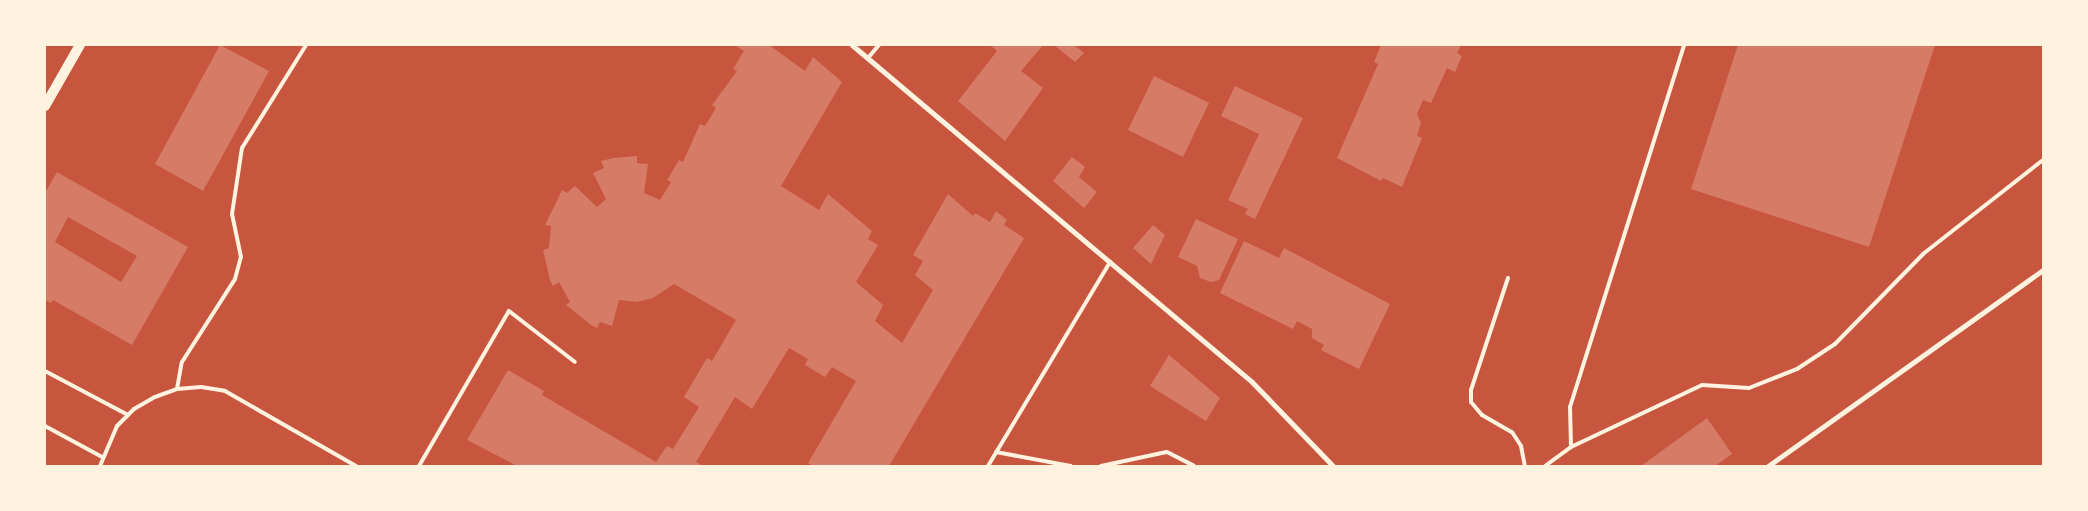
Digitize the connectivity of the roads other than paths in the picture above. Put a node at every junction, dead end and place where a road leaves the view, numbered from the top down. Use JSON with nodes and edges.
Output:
{"nodes":[{"id":1,"x":80,"y":45,"type":"edge"},
{"id":2,"x":306,"y":45,"type":"edge"},
{"id":3,"x":852,"y":45,"type":"edge"},
{"id":4,"x":879,"y":45,"type":"edge"},
{"id":5,"x":1684,"y":45,"type":"edge"},
{"id":6,"x":868,"y":58,"type":"junction"},
{"id":7,"x":45,"y":106,"type":"edge"},
{"id":8,"x":2043,"y":160,"type":"edge"},
{"id":9,"x":1110,"y":262,"type":"junction"},
{"id":10,"x":2043,"y":270,"type":"edge"},
{"id":11,"x":1508,"y":278,"type":"dead end"},
{"id":12,"x":575,"y":362,"type":"dead end"},
{"id":13,"x":45,"y":371,"type":"edge"},
{"id":14,"x":177,"y":389,"type":"junction"},
{"id":15,"x":128,"y":415,"type":"junction"},
{"id":16,"x":45,"y":426,"type":"edge"},
{"id":17,"x":1571,"y":447,"type":"junction"},
{"id":18,"x":996,"y":452,"type":"junction"},
{"id":19,"x":102,"y":457,"type":"junction"},
{"id":20,"x":100,"y":466,"type":"edge"},
{"id":21,"x":356,"y":466,"type":"edge"},
{"id":22,"x":419,"y":466,"type":"edge"},
{"id":23,"x":988,"y":466,"type":"edge"},
{"id":24,"x":1071,"y":466,"type":"edge"},
{"id":25,"x":1100,"y":466,"type":"edge"},
{"id":26,"x":1194,"y":466,"type":"edge"},
{"id":27,"x":1333,"y":466,"type":"edge"},
{"id":28,"x":1525,"y":466,"type":"edge"},
{"id":29,"x":1545,"y":466,"type":"edge"},
{"id":30,"x":1768,"y":466,"type":"edge"}],
"edges":[{"from":1,"to":7,"type":"main road"},
{"from":2,"to":14,"type":"lane"},
{"from":3,"to":6,"type":"street"},
{"from":4,"to":6,"type":"lane"},
{"from":5,"to":17,"type":"lane"},
{"from":6,"to":9,"type":"street"},
{"from":8,"to":17,"type":"lane"},
{"from":9,"to":18,"type":"lane"},
{"from":9,"to":27,"type":"street"},
{"from":10,"to":30,"type":"street"},
{"from":11,"to":28,"type":"lane"},
{"from":12,"to":22,"type":"lane"},
{"from":13,"to":15,"type":"lane"},
{"from":14,"to":15,"type":"lane"},
{"from":14,"to":21,"type":"lane"},
{"from":15,"to":19,"type":"lane"},
{"from":16,"to":19,"type":"lane"},
{"from":17,"to":29,"type":"lane"},
{"from":18,"to":23,"type":"lane"},
{"from":18,"to":24,"type":"lane"},
{"from":19,"to":20,"type":"lane"},
{"from":25,"to":26,"type":"lane"}]}
